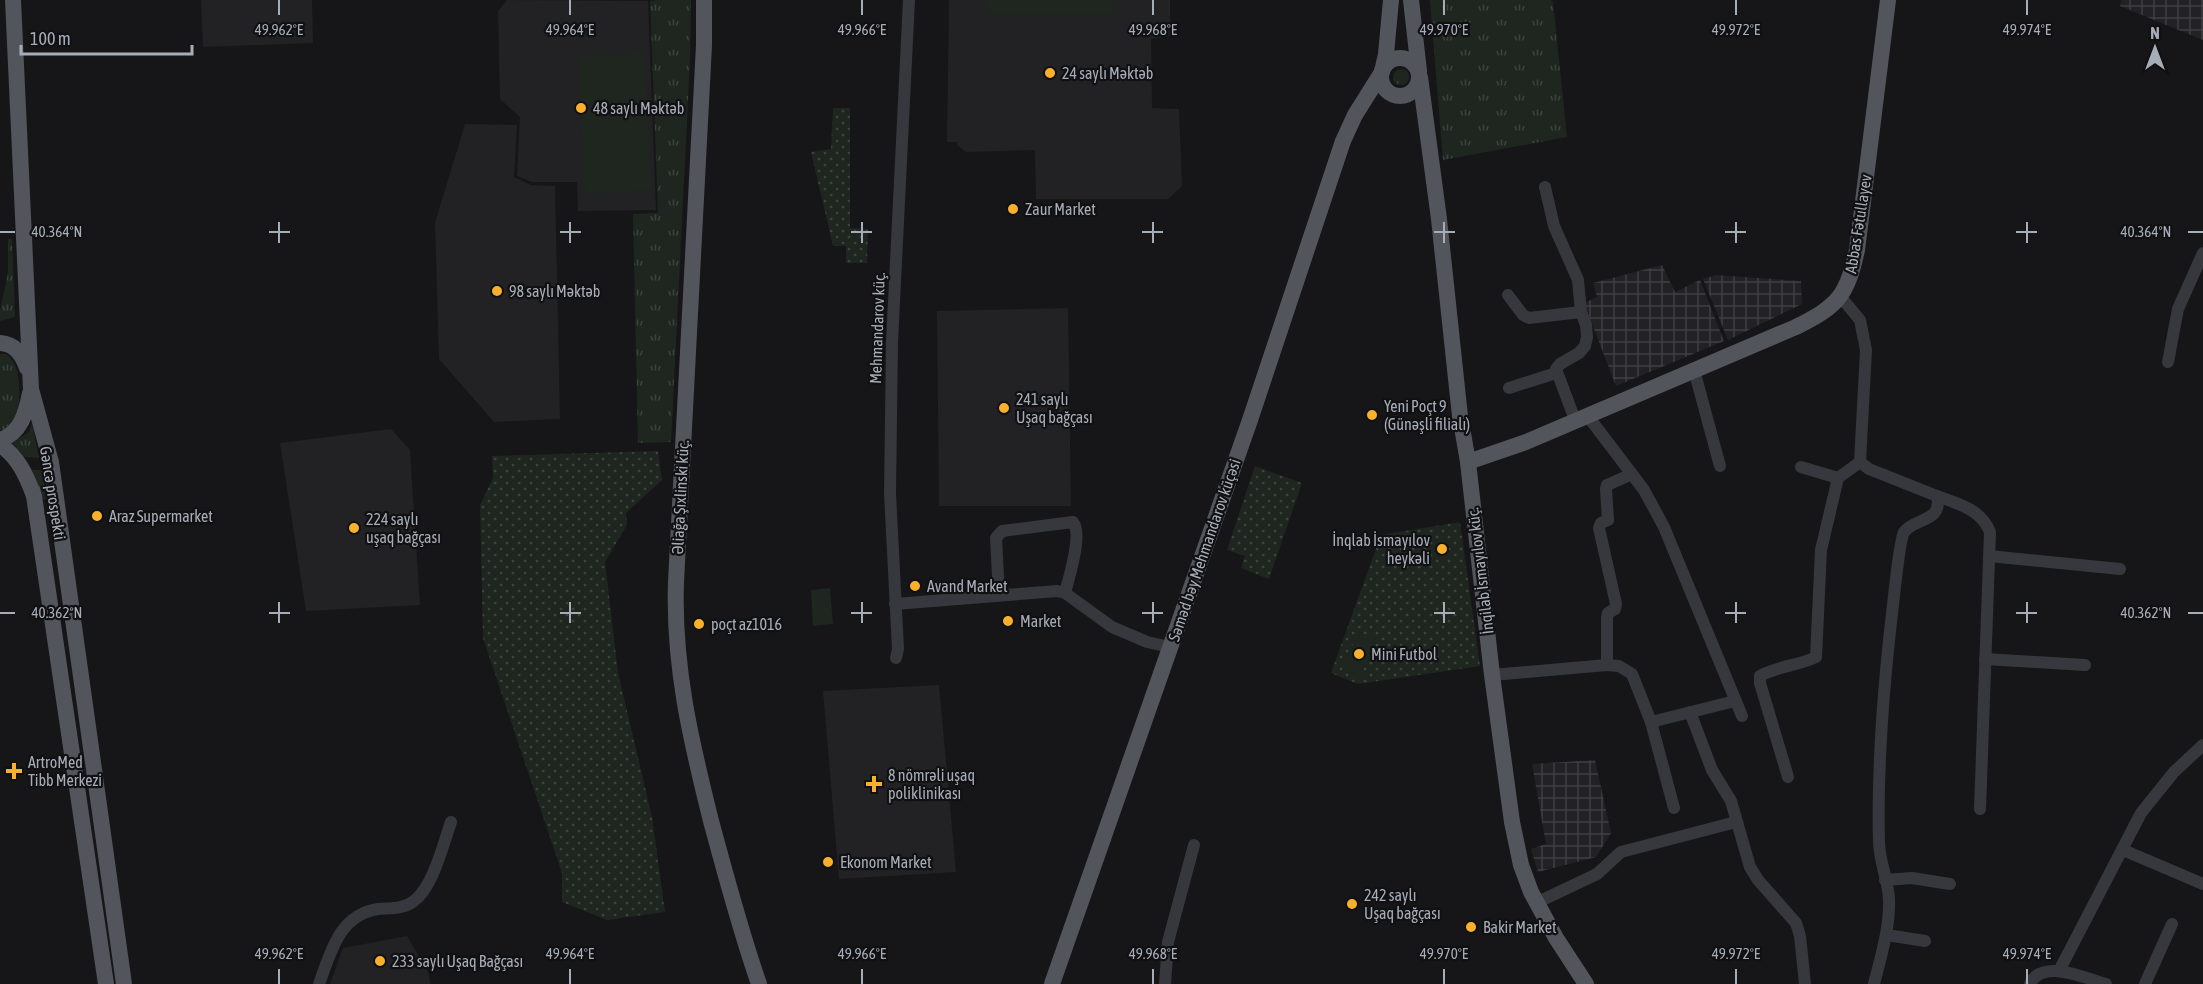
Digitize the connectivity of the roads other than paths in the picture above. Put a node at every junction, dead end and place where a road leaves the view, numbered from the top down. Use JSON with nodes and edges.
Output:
{"nodes":[{"id":1,"x":13,"y":0,"type":"edge"},
{"id":2,"x":704,"y":0,"type":"edge"},
{"id":3,"x":909,"y":0,"type":"edge"},
{"id":4,"x":1391,"y":0,"type":"edge"},
{"id":5,"x":1411,"y":0,"type":"edge"},
{"id":6,"x":1888,"y":0,"type":"edge"},
{"id":7,"x":1382,"y":72,"type":"junction"},
{"id":8,"x":1419,"y":74,"type":"junction"},
{"id":9,"x":1398,"y":96,"type":"junction"},
{"id":10,"x":1355,"y":115,"type":"junction"},
{"id":11,"x":1429,"y":141,"type":"junction"},
{"id":12,"x":1545,"y":187,"type":"dead end"},
{"id":13,"x":2203,"y":253,"type":"edge"},
{"id":14,"x":1508,"y":295,"type":"dead end"},
{"id":15,"x":1840,"y":296,"type":"junction"},
{"id":16,"x":1581,"y":312,"type":"junction"},
{"id":17,"x":0,"y":343,"type":"edge"},
{"id":18,"x":2168,"y":362,"type":"dead end"},
{"id":19,"x":1694,"y":370,"type":"junction"},
{"id":20,"x":1556,"y":373,"type":"junction"},
{"id":21,"x":1509,"y":388,"type":"dead end"},
{"id":22,"x":31,"y":389,"type":"junction"},
{"id":23,"x":1581,"y":418,"type":"junction"},
{"id":24,"x":0,"y":440,"type":"edge"},
{"id":25,"x":0,"y":445,"type":"edge"},
{"id":26,"x":1468,"y":462,"type":"junction"},
{"id":27,"x":1860,"y":462,"type":"junction"},
{"id":28,"x":1720,"y":466,"type":"dead end"},
{"id":29,"x":1801,"y":467,"type":"dead end"},
{"id":30,"x":1632,"y":474,"type":"junction"},
{"id":31,"x":1838,"y":478,"type":"junction"},
{"id":32,"x":1937,"y":496,"type":"junction"},
{"id":33,"x":1989,"y":556,"type":"junction"},
{"id":34,"x":2120,"y":569,"type":"dead end"},
{"id":35,"x":1065,"y":592,"type":"junction"},
{"id":36,"x":999,"y":595,"type":"junction"},
{"id":37,"x":895,"y":604,"type":"junction"},
{"id":38,"x":1170,"y":647,"type":"junction"},
{"id":39,"x":896,"y":658,"type":"dead end"},
{"id":40,"x":1985,"y":659,"type":"junction"},
{"id":41,"x":1607,"y":664,"type":"junction"},
{"id":42,"x":2085,"y":665,"type":"dead end"},
{"id":43,"x":1492,"y":675,"type":"junction"},
{"id":44,"x":1735,"y":700,"type":"junction"},
{"id":45,"x":1690,"y":712,"type":"junction"},
{"id":46,"x":1742,"y":716,"type":"dead end"},
{"id":47,"x":1651,"y":722,"type":"junction"},
{"id":48,"x":2203,"y":745,"type":"edge"},
{"id":49,"x":1788,"y":777,"type":"dead end"},
{"id":50,"x":1674,"y":808,"type":"dead end"},
{"id":51,"x":1980,"y":809,"type":"dead end"},
{"id":52,"x":451,"y":822,"type":"dead end"},
{"id":53,"x":1736,"y":822,"type":"junction"},
{"id":54,"x":1194,"y":845,"type":"dead end"},
{"id":55,"x":2123,"y":850,"type":"junction"},
{"id":56,"x":1885,"y":879,"type":"junction"},
{"id":57,"x":1950,"y":884,"type":"dead end"},
{"id":58,"x":2203,"y":884,"type":"edge"},
{"id":59,"x":1536,"y":903,"type":"junction"},
{"id":60,"x":2172,"y":924,"type":"dead end"},
{"id":61,"x":1887,"y":935,"type":"junction"},
{"id":62,"x":1925,"y":941,"type":"dead end"},
{"id":63,"x":2059,"y":972,"type":"junction"},
{"id":64,"x":106,"y":984,"type":"edge"},
{"id":65,"x":124,"y":984,"type":"edge"},
{"id":66,"x":319,"y":984,"type":"edge"},
{"id":67,"x":759,"y":984,"type":"edge"},
{"id":68,"x":1053,"y":984,"type":"edge"},
{"id":69,"x":1165,"y":984,"type":"edge"},
{"id":70,"x":1587,"y":984,"type":"edge"},
{"id":71,"x":1805,"y":984,"type":"edge"},
{"id":72,"x":1874,"y":984,"type":"edge"},
{"id":73,"x":2030,"y":984,"type":"edge"},
{"id":74,"x":2106,"y":984,"type":"edge"},
{"id":75,"x":2145,"y":984,"type":"edge"}],
"edges":[{"from":1,"to":22,"type":"main road","name":"Gəncə prospekti"},
{"from":2,"to":67,"type":"main road","name":"Əliağa Şıxlinski küç."},
{"from":3,"to":37,"type":"street","name":"Mehmandarov küç."},
{"from":4,"to":7,"type":"main road"},
{"from":5,"to":8,"type":"main road"},
{"from":6,"to":15,"type":"main road","name":"Abbas Fətullayev"},
{"from":7,"to":8,"type":"main road"},
{"from":7,"to":9,"type":"main road"},
{"from":7,"to":10,"type":"main road","name":"Səməd bəy Mehmandarov küçəsi"},
{"from":8,"to":9,"type":"main road"},
{"from":8,"to":11,"type":"main road","name":"İnqilab İsmayılov küç."},
{"from":9,"to":10,"type":"main road"},
{"from":9,"to":11,"type":"main road"},
{"from":10,"to":38,"type":"main road","name":"Səməd bəy Mehmandarov küçəsi"},
{"from":11,"to":26,"type":"main road","name":"İnqilab İsmayılov küç."},
{"from":12,"to":16,"type":"street"},
{"from":13,"to":18,"type":"street"},
{"from":14,"to":16,"type":"street"},
{"from":15,"to":19,"type":"main road","name":"Abbas Fətullayev"},
{"from":15,"to":27,"type":"street"},
{"from":16,"to":20,"type":"street"},
{"from":17,"to":22,"type":"main road"},
{"from":19,"to":23,"type":"main road","name":"Abbas Fətullayev"},
{"from":19,"to":28,"type":"street"},
{"from":20,"to":21,"type":"street"},
{"from":20,"to":23,"type":"street"},
{"from":22,"to":24,"type":"main road"},
{"from":22,"to":65,"type":"main road","name":"Gəncə prospekti"},
{"from":23,"to":26,"type":"main road","name":"Abbas Fətullayev"},
{"from":23,"to":30,"type":"street"},
{"from":25,"to":64,"type":"main road","name":"Gəncə prospekti"},
{"from":26,"to":43,"type":"main road","name":"İnqilab İsmayılov küç."},
{"from":27,"to":31,"type":"street"},
{"from":27,"to":32,"type":"street"},
{"from":29,"to":31,"type":"street"},
{"from":30,"to":41,"type":"street"},
{"from":30,"to":44,"type":"street"},
{"from":31,"to":49,"type":"street"},
{"from":32,"to":33,"type":"street"},
{"from":32,"to":56,"type":"street"},
{"from":33,"to":34,"type":"street"},
{"from":33,"to":40,"type":"street"},
{"from":35,"to":36,"type":"street"},
{"from":35,"to":36,"type":"street"},
{"from":35,"to":38,"type":"street"},
{"from":36,"to":37,"type":"street"},
{"from":37,"to":39,"type":"street","name":"Mehmandarov küç."},
{"from":38,"to":68,"type":"main road","name":"Səməd bəy Mehmandarov küçəsi"},
{"from":40,"to":42,"type":"street"},
{"from":40,"to":51,"type":"street"},
{"from":41,"to":43,"type":"street"},
{"from":41,"to":47,"type":"street"},
{"from":43,"to":59,"type":"main road","name":"İnqilab İsmayılov küç."},
{"from":44,"to":45,"type":"street"},
{"from":44,"to":46,"type":"street"},
{"from":45,"to":47,"type":"street"},
{"from":45,"to":53,"type":"street"},
{"from":47,"to":50,"type":"street"},
{"from":48,"to":55,"type":"street"},
{"from":52,"to":66,"type":"street"},
{"from":53,"to":59,"type":"street"},
{"from":53,"to":71,"type":"street"},
{"from":54,"to":69,"type":"street"},
{"from":55,"to":58,"type":"street"},
{"from":55,"to":63,"type":"street"},
{"from":56,"to":57,"type":"street"},
{"from":56,"to":61,"type":"street"},
{"from":59,"to":70,"type":"main road","name":"İnqilab İsmayılov küç."},
{"from":60,"to":75,"type":"street"},
{"from":61,"to":62,"type":"street"},
{"from":61,"to":72,"type":"street"},
{"from":63,"to":73,"type":"street"},
{"from":63,"to":74,"type":"street"}]}
